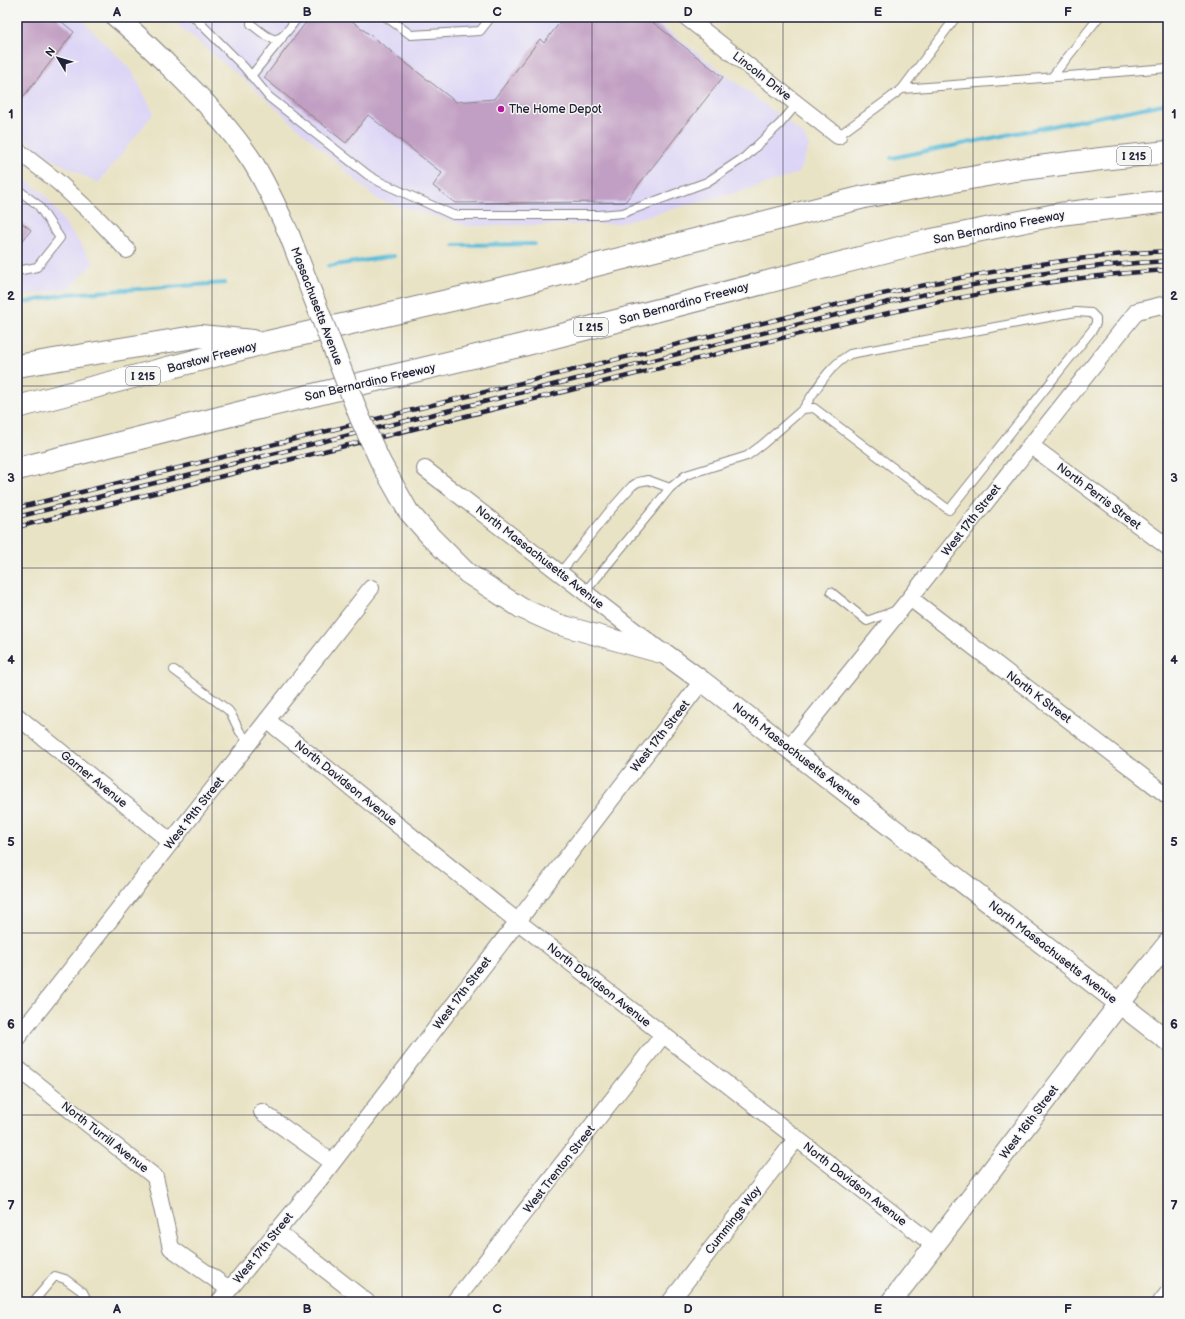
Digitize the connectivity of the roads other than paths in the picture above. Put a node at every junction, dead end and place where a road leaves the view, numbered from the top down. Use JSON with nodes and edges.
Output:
{"nodes":[{"id":1,"x":116,"y":17,"type":"edge"},
{"id":2,"x":194,"y":17,"type":"edge"},
{"id":3,"x":251,"y":17,"type":"edge"},
{"id":4,"x":298,"y":17,"type":"edge"},
{"id":5,"x":386,"y":17,"type":"edge"},
{"id":6,"x":491,"y":17,"type":"edge"},
{"id":7,"x":686,"y":17,"type":"edge"},
{"id":8,"x":956,"y":17,"type":"edge"},
{"id":9,"x":1094,"y":19,"type":"edge"},
{"id":10,"x":282,"y":38,"type":"junction"},
{"id":11,"x":1168,"y":68,"type":"edge"},
{"id":12,"x":251,"y":76,"type":"junction"},
{"id":13,"x":1052,"y":77,"type":"junction"},
{"id":14,"x":902,"y":89,"type":"junction"},
{"id":15,"x":797,"y":104,"type":"junction"},
{"id":16,"x":838,"y":136,"type":"joint"},
{"id":17,"x":17,"y":150,"type":"edge"},
{"id":18,"x":1168,"y":152,"type":"edge"},
{"id":19,"x":17,"y":189,"type":"edge"},
{"id":20,"x":1168,"y":201,"type":"edge"},
{"id":21,"x":127,"y":250,"type":"dead end"},
{"id":22,"x":17,"y":271,"type":"edge"},
{"id":23,"x":1165,"y":307,"type":"edge"},
{"id":24,"x":268,"y":342,"type":"junction"},
{"id":25,"x":17,"y":366,"type":"edge"},
{"id":26,"x":17,"y":407,"type":"edge"},
{"id":27,"x":803,"y":409,"type":"junction"},
{"id":28,"x":1030,"y":445,"type":"junction"},
{"id":29,"x":17,"y":469,"type":"edge"},
{"id":30,"x":425,"y":469,"type":"dead end"},
{"id":31,"x":670,"y":488,"type":"junction"},
{"id":32,"x":1168,"y":547,"type":"edge"},
{"id":33,"x":560,"y":573,"type":"junction"},
{"id":34,"x":371,"y":588,"type":"dead end"},
{"id":35,"x":585,"y":592,"type":"junction"},
{"id":36,"x":831,"y":592,"type":"dead end"},
{"id":37,"x":906,"y":603,"type":"junction"},
{"id":38,"x":665,"y":654,"type":"junction"},
{"id":39,"x":174,"y":670,"type":"dead end"},
{"id":40,"x":702,"y":681,"type":"junction"},
{"id":41,"x":17,"y":716,"type":"edge"},
{"id":42,"x":267,"y":720,"type":"junction"},
{"id":43,"x":250,"y":743,"type":"junction"},
{"id":44,"x":789,"y":748,"type":"junction"},
{"id":45,"x":1168,"y":796,"type":"edge"},
{"id":46,"x":171,"y":842,"type":"junction"},
{"id":47,"x":517,"y":921,"type":"junction"},
{"id":48,"x":1168,"y":943,"type":"edge"},
{"id":49,"x":1120,"y":1004,"type":"junction"},
{"id":50,"x":19,"y":1030,"type":"edge"},
{"id":51,"x":663,"y":1035,"type":"junction"},
{"id":52,"x":1168,"y":1041,"type":"edge"},
{"id":53,"x":17,"y":1068,"type":"edge"},
{"id":54,"x":262,"y":1112,"type":"dead end"},
{"id":55,"x":797,"y":1138,"type":"junction"},
{"id":56,"x":332,"y":1162,"type":"junction"},
{"id":57,"x":276,"y":1231,"type":"junction"},
{"id":58,"x":935,"y":1246,"type":"junction"},
{"id":59,"x":229,"y":1289,"type":"junction"},
{"id":60,"x":1168,"y":1293,"type":"edge"},
{"id":61,"x":33,"y":1302,"type":"edge"},
{"id":62,"x":88,"y":1302,"type":"edge"},
{"id":63,"x":219,"y":1302,"type":"edge"},
{"id":64,"x":367,"y":1302,"type":"edge"},
{"id":65,"x":454,"y":1302,"type":"edge"},
{"id":66,"x":670,"y":1302,"type":"edge"},
{"id":67,"x":891,"y":1302,"type":"edge"},
{"id":68,"x":1161,"y":1302,"type":"edge"}],
"edges":[{"from":1,"to":38,"type":"street","name":"Massachusetts Avenue","bridge":true},
{"from":2,"to":12,"type":"lane"},
{"from":3,"to":10,"type":"lane"},
{"from":4,"to":10,"type":"lane"},
{"from":5,"to":6,"type":"lane"},
{"from":7,"to":15,"type":"street","name":"Lincoln Drive"},
{"from":8,"to":14,"type":"lane"},
{"from":9,"to":13,"type":"lane"},
{"from":10,"to":12,"type":"lane"},
{"from":11,"to":13,"type":"lane"},
{"from":12,"to":15,"type":"lane"},
{"from":13,"to":14,"type":"lane"},
{"from":14,"to":16,"type":"lane"},
{"from":15,"to":16,"type":"street","name":"Lincoln Drive"},
{"from":17,"to":21,"type":"street"},
{"from":18,"to":24,"type":"highway","number":"I 215"},
{"from":19,"to":22,"type":"lane"},
{"from":20,"to":29,"type":"highway","name":"San Bernardino Freeway","number":"I 215"},
{"from":23,"to":28,"type":"street","name":"West 17th Street"},
{"from":24,"to":25,"type":"highway"},
{"from":24,"to":26,"type":"highway","name":"Barstow Freeway","number":"I 215"},
{"from":27,"to":27,"type":"lane"},
{"from":27,"to":31,"type":"lane"},
{"from":28,"to":32,"type":"street","name":"North Perris Street"},
{"from":28,"to":37,"type":"street","name":"West 17th Street"},
{"from":30,"to":33,"type":"street","name":"North Massachusetts Avenue"},
{"from":31,"to":33,"type":"lane"},
{"from":31,"to":35,"type":"lane"},
{"from":33,"to":35,"type":"street","name":"North Massachusetts Avenue"},
{"from":34,"to":42,"type":"street","name":"West 19th Street"},
{"from":35,"to":38,"type":"street","name":"North Massachusetts Avenue"},
{"from":36,"to":37,"type":"lane"},
{"from":37,"to":44,"type":"street","name":"West 17th Street"},
{"from":37,"to":45,"type":"street","name":"North K Street"},
{"from":38,"to":40,"type":"street","name":"North Massachusetts Avenue"},
{"from":39,"to":43,"type":"lane"},
{"from":40,"to":44,"type":"street","name":"North Massachusetts Avenue"},
{"from":40,"to":47,"type":"street","name":"West 17th Street"},
{"from":41,"to":46,"type":"street","name":"Garner Avenue"},
{"from":42,"to":43,"type":"street","name":"West 19th Street"},
{"from":42,"to":47,"type":"street","name":"North Davidson Avenue"},
{"from":43,"to":46,"type":"street","name":"West 19th Street"},
{"from":44,"to":49,"type":"street","name":"North Massachusetts Avenue"},
{"from":46,"to":50,"type":"street","name":"West 19th Street"},
{"from":47,"to":51,"type":"street","name":"North Davidson Avenue"},
{"from":47,"to":56,"type":"street","name":"West 17th Street"},
{"from":48,"to":49,"type":"street","name":"West 16th Street"},
{"from":49,"to":52,"type":"street","name":"North Massachusetts Avenue"},
{"from":49,"to":58,"type":"street","name":"West 16th Street"},
{"from":51,"to":55,"type":"street","name":"North Davidson Avenue"},
{"from":51,"to":65,"type":"street","name":"West Trenton Street"},
{"from":53,"to":59,"type":"street","name":"North Turrill Avenue"},
{"from":54,"to":56,"type":"street"},
{"from":55,"to":58,"type":"street","name":"North Davidson Avenue"},
{"from":55,"to":66,"type":"street","name":"Cummings Way"},
{"from":56,"to":57,"type":"street","name":"West 17th Street"},
{"from":57,"to":59,"type":"street","name":"West 17th Street"},
{"from":57,"to":64,"type":"street"},
{"from":58,"to":67,"type":"street","name":"West 16th Street"},
{"from":59,"to":63,"type":"street","name":"West 17th Street"},
{"from":60,"to":68,"type":"street"},
{"from":61,"to":62,"type":"lane"}]}
